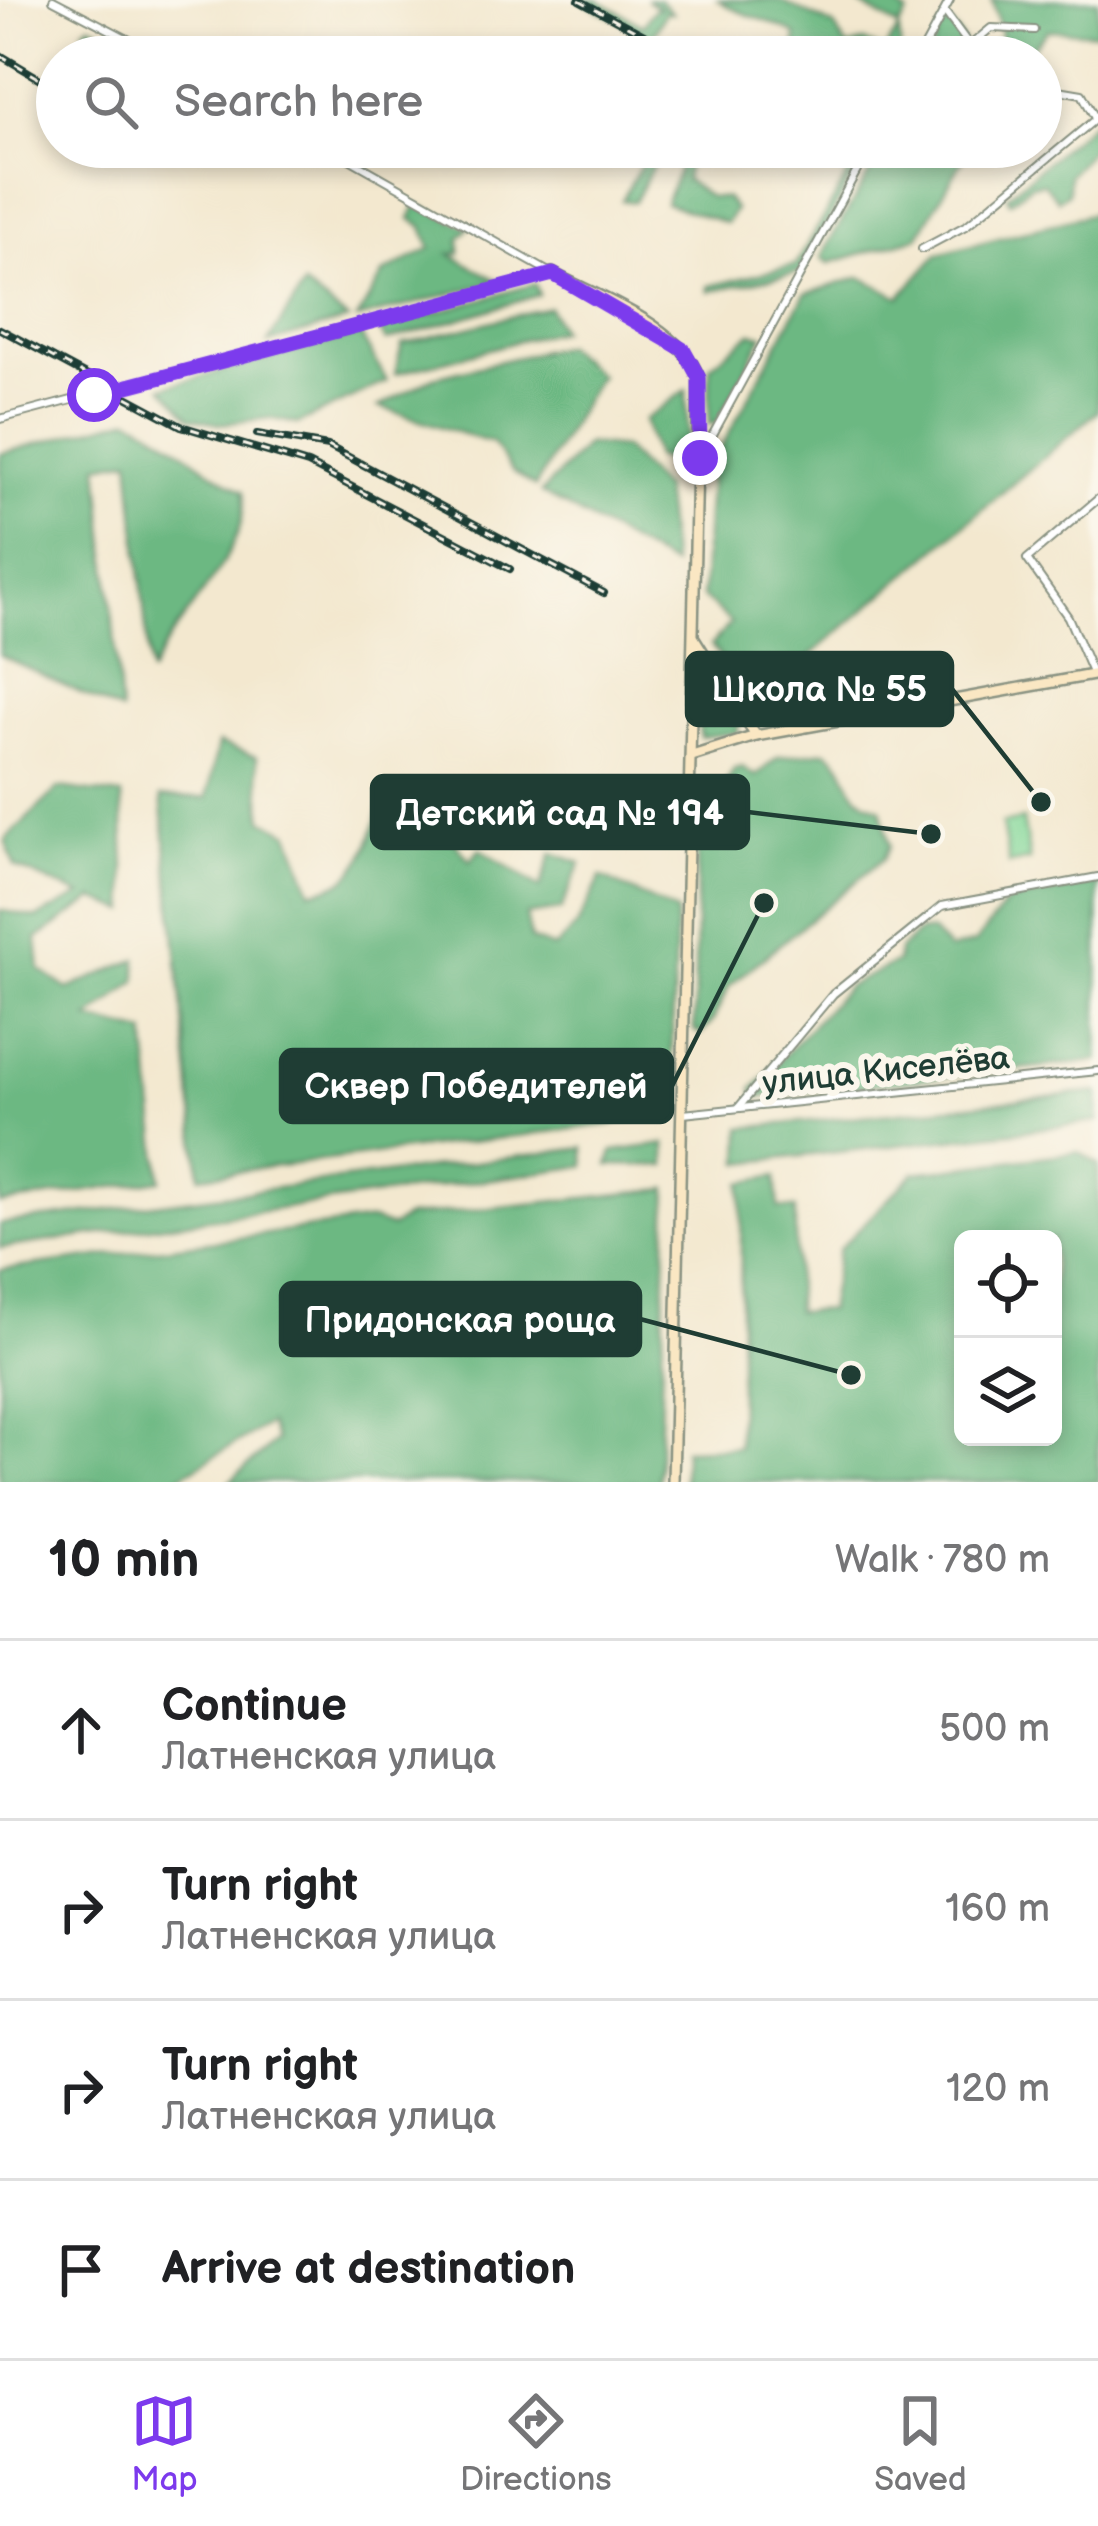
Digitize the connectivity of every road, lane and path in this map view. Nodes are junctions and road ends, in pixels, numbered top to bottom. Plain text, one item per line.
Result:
1 (53, 0) edge
2 (950, 0) edge
3 (944, 12) junction
4 (1034, 30) dead end
5 (122, 36) edge
6 (931, 36) edge
7 (964, 36) edge
8 (980, 36) edge
9 (1062, 91) edge
10 (1096, 117) edge
11 (1062, 145) edge
12 (365, 168) edge
13 (859, 168) edge
14 (1035, 168) edge
15 (922, 249) dead end
16 (553, 274) junction
17 (0, 419) edge
18 (700, 458) junction
19 (1098, 499) edge
20 (694, 638) junction
21 (1096, 675) edge
22 (756, 736) junction
23 (692, 756) junction
24 (1098, 877) edge
25 (1098, 1071) edge
26 (738, 1108) junction
27 (679, 1114) junction
28 (673, 1482) edge

1 - 5 street
2 - 3 street
3 - 6 street
3 - 7 street
4 - 8 street
9 - 10 street
10 - 11 street
12 - 16 street
13 - 18 street
14 - 15 street
16 - 17 street
16 - 18 street
18 - 20 street
19 - 21 street
20 - 22 street
20 - 23 street
21 - 22 street
22 - 23 street
23 - 27 street
24 - 26 street
25 - 26 street, улица Киселёва
26 - 27 street, улица Киселёва
27 - 28 street

